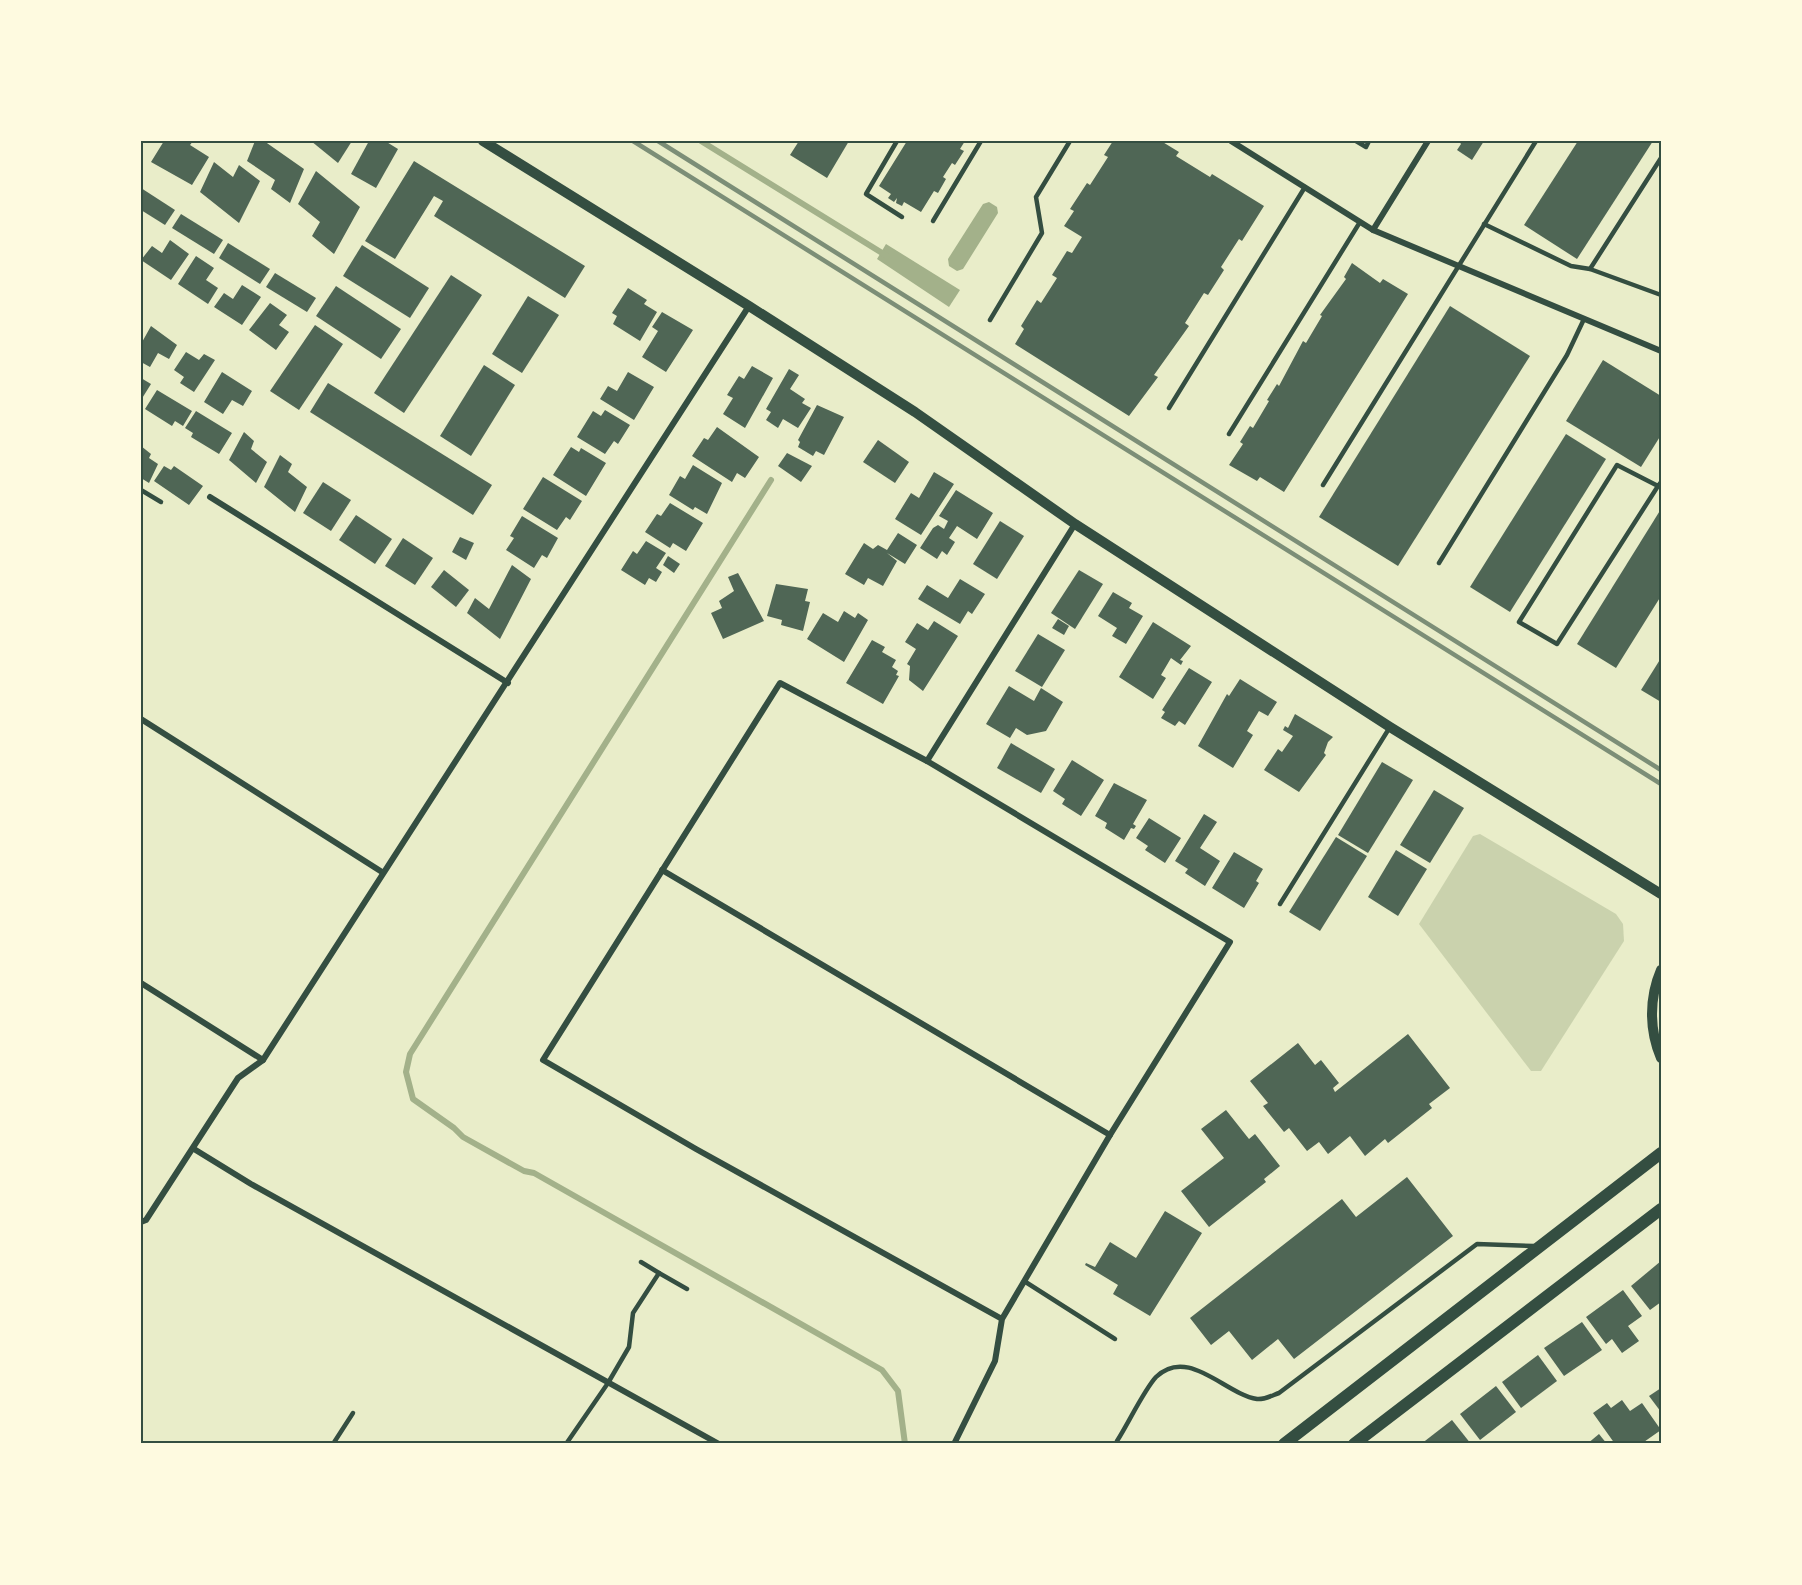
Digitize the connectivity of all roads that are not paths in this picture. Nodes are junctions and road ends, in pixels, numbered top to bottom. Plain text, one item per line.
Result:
1 (483, 141) edge
2 (897, 141) edge
3 (981, 141) edge
4 (1070, 141) edge
5 (1231, 141) edge
6 (1356, 141) edge
7 (1369, 141) edge
8 (1428, 141) edge
9 (1536, 141) edge
10 (1661, 158) edge
11 (1305, 187) junction
12 (902, 217) dead end
13 (933, 221) dead end
14 (1360, 222) junction
15 (1484, 224) junction
16 (1373, 230) junction
17 (1458, 266) junction
18 (1590, 269) junction
19 (1661, 296) edge
20 (749, 306) junction
21 (1584, 319) junction
22 (990, 320) dead end
23 (1661, 351) edge
24 (1169, 408) dead end
25 (1229, 434) dead end
26 (1660, 484) edge
27 (1323, 485) dead end
28 (141, 490) edge
29 (210, 497) dead end
30 (161, 502) dead end
31 (1076, 524) junction
32 (1439, 563) dead end
33 (508, 683) junction
34 (141, 719) edge
35 (1390, 727) junction
36 (927, 761) junction
37 (662, 870) junction
38 (382, 872) junction
39 (1661, 894) edge
40 (1280, 904) dead end
41 (1661, 970) edge
42 (141, 983) edge
43 (1661, 1058) edge
44 (263, 1060) junction
45 (1110, 1135) junction
46 (194, 1149) junction
47 (1661, 1153) edge
48 (1661, 1209) edge
49 (144, 1221) edge
50 (1540, 1246) junction
51 (641, 1262) dead end
52 (659, 1273) junction
53 (1024, 1281) junction
54 (687, 1289) dead end
55 (1002, 1318) junction
56 (1115, 1339) dead end
57 (608, 1383) junction
58 (353, 1413) dead end
59 (333, 1444) edge
60 (566, 1444) edge
61 (719, 1444) edge
62 (954, 1444) edge
63 (1118, 1444) edge
64 (1284, 1444) edge
65 (1353, 1444) edge

1 - 20 street
2 - 12 lane
3 - 13 lane
4 - 22 lane
5 - 11 street
6 - 7 lane
8 - 16 street
9 - 15 lane
10 - 18 lane
11 - 14 street
11 - 24 lane
14 - 16 street
14 - 25 lane
15 - 17 lane
15 - 18 lane
16 - 17 street
17 - 21 street
17 - 27 lane
18 - 19 lane
20 - 31 street
20 - 33 street
21 - 23 street
21 - 32 lane
26 - 26 lane
28 - 30 lane
29 - 33 street
31 - 35 street
31 - 36 street
33 - 38 street
34 - 38 street
35 - 39 street
35 - 40 lane
36 - 37 street
36 - 45 street
37 - 45 street
37 - 55 street
38 - 44 street
41 - 43 street
42 - 44 street
44 - 46 street
45 - 53 street
46 - 49 street
46 - 57 street
47 - 50 main road
48 - 65 main road
50 - 63 lane
50 - 64 main road
51 - 52 lane
52 - 54 lane
52 - 57 lane
53 - 55 street
53 - 56 lane
55 - 62 street
57 - 60 lane
57 - 61 street
58 - 59 lane

